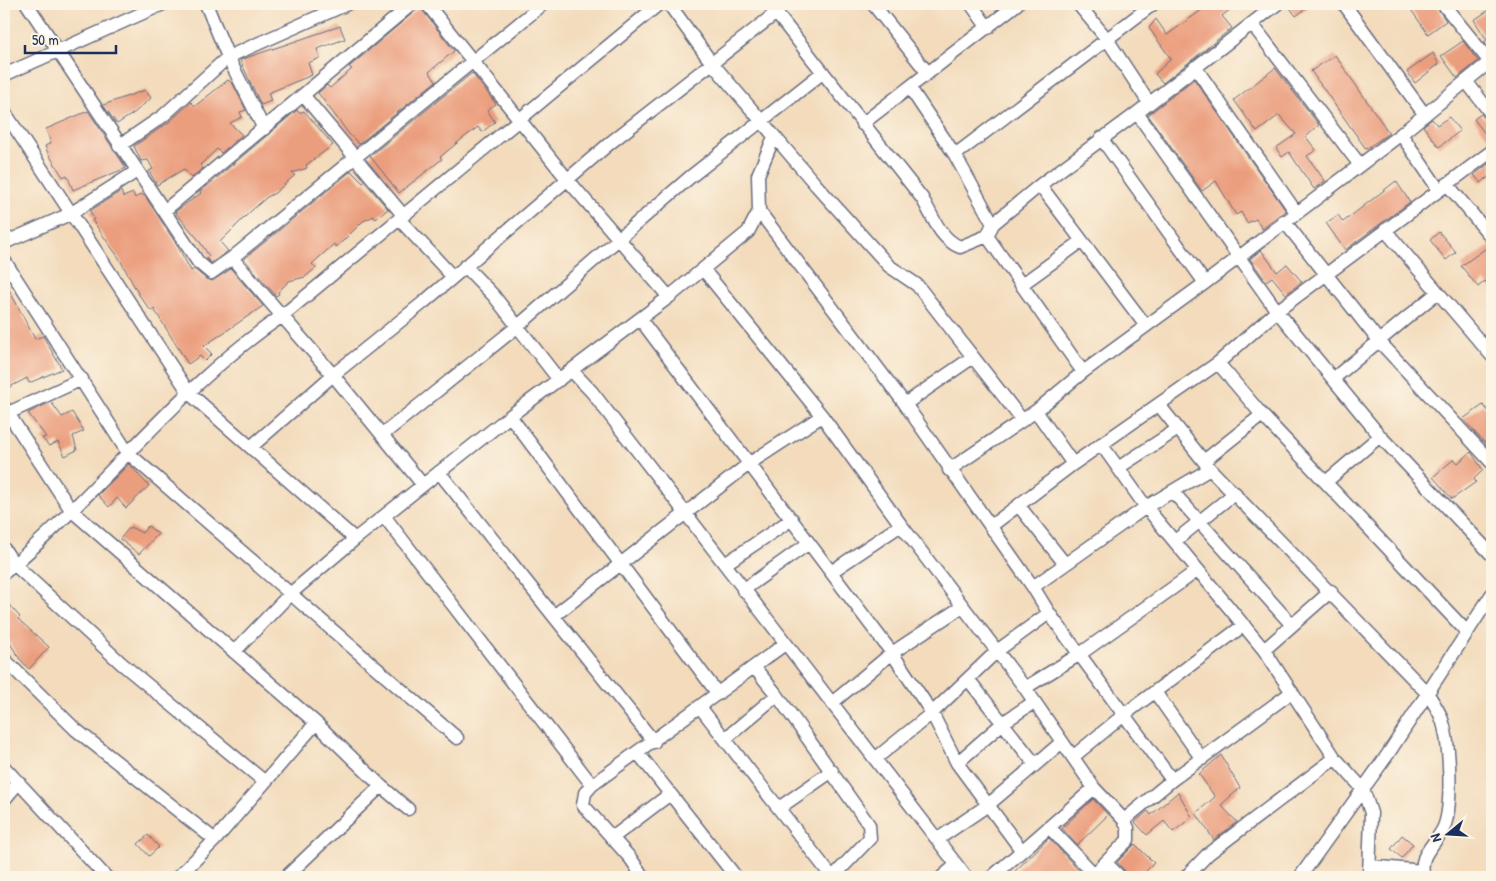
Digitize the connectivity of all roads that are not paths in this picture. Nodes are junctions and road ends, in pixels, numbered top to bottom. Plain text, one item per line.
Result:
1 (26, 4) edge
2 (163, 4) edge
3 (206, 4) edge
4 (347, 4) edge
5 (412, 4) edge
6 (427, 4) edge
7 (543, 4) edge
8 (659, 4) edge
9 (668, 4) edge
10 (874, 4) edge
11 (971, 4) edge
12 (1017, 4) edge
13 (1078, 4) edge
14 (1151, 4) edge
15 (1277, 4) edge
16 (1344, 4) edge
17 (1443, 4) edge
18 (772, 8) edge
19 (1252, 24) junction
20 (988, 28) junction
21 (1106, 39) junction
22 (58, 52) junction
23 (228, 57) junction
24 (1491, 61) edge
25 (474, 62) junction
26 (711, 62) junction
27 (1194, 67) junction
28 (927, 72) junction
29 (822, 73) junction
30 (4, 75) edge
31 (1466, 81) junction
32 (910, 88) junction
33 (304, 96) junction
34 (1149, 103) junction
35 (4, 111) edge
36 (1137, 113) junction
37 (1425, 115) junction
38 (1492, 115) edge
39 (521, 119) junction
40 (760, 121) junction
41 (862, 124) junction
42 (264, 129) junction
43 (1401, 134) junction
44 (774, 137) junction
45 (1101, 138) junction
46 (119, 146) junction
47 (1492, 151) edge
48 (955, 155) junction
49 (354, 157) junction
50 (1360, 165) junction
51 (137, 170) junction
52 (567, 179) junction
53 (1040, 185) junction
54 (1443, 187) junction
55 (164, 211) junction
56 (759, 211) junction
57 (1296, 212) junction
58 (70, 214) junction
59 (401, 217) junction
60 (1284, 221) junction
61 (990, 230) junction
62 (1386, 230) junction
63 (1490, 232) edge
64 (619, 241) junction
65 (1082, 241) junction
66 (4, 242) edge
67 (1238, 257) junction
68 (232, 258) junction
69 (4, 260) edge
70 (465, 266) junction
71 (702, 269) junction
72 (1326, 275) junction
73 (453, 277) junction
74 (1205, 283) junction
75 (1021, 285) junction
76 (1438, 292) junction
77 (669, 297) junction
78 (1277, 311) junction
79 (282, 316) junction
80 (640, 319) junction
81 (518, 326) junction
82 (1146, 326) junction
83 (1378, 340) junction
84 (1492, 356) edge
85 (973, 357) junction
86 (1218, 363) junction
87 (572, 371) junction
88 (1082, 372) junction
89 (333, 375) junction
90 (82, 379) junction
91 (1333, 379) junction
92 (559, 380) junction
93 (189, 393) junction
94 (905, 404) junction
95 (1159, 404) junction
96 (1036, 411) junction
97 (5, 412) edge
98 (1262, 415) junction
99 (510, 416) junction
100 (822, 416) junction
101 (1022, 420) junction
102 (1178, 429) junction
103 (382, 435) junction
104 (1380, 436) junction
105 (1101, 444) junction
106 (251, 447) junction
107 (128, 453) junction
108 (1492, 462) edge
109 (750, 463) junction
110 (1073, 464) junction
111 (1207, 465) junction
112 (1118, 468) junction
113 (949, 470) junction
114 (439, 472) junction
115 (1327, 481) junction
116 (423, 485) junction
117 (1173, 492) junction
118 (1235, 494) junction
119 (1019, 506) junction
120 (1146, 507) junction
121 (71, 510) junction
122 (686, 515) junction
123 (384, 516) junction
124 (792, 519) junction
125 (1199, 522) junction
126 (901, 525) junction
127 (991, 526) junction
128 (355, 539) junction
129 (1175, 541) junction
130 (809, 543) junction
131 (4, 549) edge
132 (1492, 555) edge
133 (620, 563) junction
134 (14, 564) junction
135 (725, 564) junction
136 (1066, 564) junction
137 (1198, 570) junction
138 (831, 572) junction
139 (4, 573) edge
140 (1033, 587) junction
141 (743, 590) junction
142 (1331, 591) junction
143 (290, 594) junction
144 (1492, 594) edge
145 (963, 606) junction
146 (1049, 613) junction
147 (555, 615) junction
148 (1291, 624) junction
149 (1244, 625) junction
150 (1467, 632) junction
151 (785, 644) junction
152 (1264, 650) junction
153 (997, 651) junction
154 (234, 652) junction
155 (892, 653) junction
156 (1080, 654) junction
157 (4, 659) edge
158 (754, 667) junction
159 (968, 678) junction
160 (1025, 688) junction
161 (1155, 692) junction
162 (1292, 692) junction
163 (718, 694) junction
164 (1428, 694) junction
165 (777, 695) junction
166 (1034, 702) junction
167 (832, 703) junction
168 (700, 707) junction
169 (932, 713) junction
170 (1125, 714) junction
171 (316, 722) junction
172 (1004, 722) junction
173 (457, 738) dead end
174 (726, 738) junction
175 (654, 742) junction
176 (1062, 742) junction
177 (638, 752) junction
178 (1074, 756) junction
179 (1335, 758) junction
180 (875, 759) junction
181 (1202, 759) junction
182 (957, 763) junction
183 (1034, 763) junction
184 (4, 766) edge
185 (832, 771) junction
186 (1172, 780) junction
187 (19, 782) junction
188 (265, 782) junction
189 (592, 785) junction
190 (381, 786) junction
191 (1094, 788) junction
192 (1363, 789) junction
193 (670, 794) junction
194 (4, 800) edge
195 (988, 805) junction
196 (779, 808) junction
197 (408, 809) dead end
198 (1124, 820) junction
199 (1050, 827) junction
200 (612, 838) junction
201 (938, 839) junction
202 (215, 840) junction
203 (1022, 850) junction
204 (1106, 863) junction
205 (956, 865) junction
206 (1370, 872) edge
207 (732, 873) edge
208 (1423, 874) edge
209 (1093, 876) edge
210 (106, 877) edge
211 (178, 877) edge
212 (286, 877) edge
213 (643, 877) edge
214 (719, 877) edge
215 (833, 877) edge
216 (942, 877) edge
217 (966, 877) edge
218 (992, 877) edge
219 (1120, 877) edge
220 (1186, 877) edge
221 (1300, 877) edge

1 - 22 street
2 - 22 street
3 - 23 street
4 - 23 street
5 - 33 street
6 - 25 street
7 - 25 street
8 - 39 street
9 - 26 street
10 - 28 street
11 - 20 street
12 - 20 street
13 - 21 street
14 - 21 street
15 - 19 street
16 - 37 street
17 - 24 street
18 - 26 street
18 - 29 street
19 - 27 street
19 - 50 street
20 - 28 street
21 - 34 street
21 - 48 street
22 - 30 street
22 - 46 street
23 - 42 street
23 - 46 street
24 - 31 street
25 - 39 street
25 - 49 street
26 - 40 street
26 - 52 street
27 - 34 street
27 - 57 street
28 - 32 street
29 - 40 street
29 - 41 street
31 - 37 street
31 - 38 street
32 - 41 street
32 - 48 street
33 - 42 street
33 - 49 street
34 - 36 street
35 - 58 street
36 - 45 street
36 - 67 street
37 - 43 street
39 - 52 street
39 - 59 street
40 - 44 street
40 - 64 street
41 - 61 street
42 - 55 street
43 - 50 street
43 - 54 street
44 - 56 street
44 - 85 street
45 - 53 street
45 - 74 street
46 - 51 street
47 - 54 street
48 - 61 street
49 - 59 street
49 - 68 street
50 - 57 street
51 - 55 street
51 - 58 street
52 - 64 street
52 - 70 street
53 - 61 street
53 - 65 street
54 - 62 street
54 - 63 street
55 - 68 street
56 - 71 street
56 - 94 street
57 - 60 street
58 - 66 street
58 - 93 street
59 - 73 street
59 - 79 street
60 - 67 street
60 - 72 street
61 - 75 street
62 - 72 street
62 - 76 street
64 - 77 street
64 - 81 street
65 - 75 street
65 - 82 street
67 - 74 street
67 - 78 street
68 - 79 street
69 - 90 street
70 - 73 street
70 - 81 street
71 - 77 street
71 - 100 street
72 - 78 street
72 - 83 street
73 - 89 street
74 - 82 street
75 - 88 street
76 - 83 street
76 - 84 street
77 - 80 street
78 - 86 street
78 - 91 street
79 - 89 street
79 - 93 street
80 - 87 street
80 - 109 street
81 - 92 street
81 - 103 street
82 - 88 street
83 - 91 street
83 - 108 street
85 - 94 street
85 - 101 street
86 - 95 street
86 - 98 street
87 - 92 street
87 - 122 street
88 - 96 street
89 - 103 street
89 - 106 street
90 - 97 street
90 - 107 street
91 - 104 street
92 - 99 street
93 - 106 street
93 - 107 street
94 - 113 street
95 - 102 street
95 - 105 street
96 - 101 street
96 - 110 street
97 - 121 street
98 - 111 street
98 - 115 street
99 - 114 street
99 - 133 street
100 - 109 street
100 - 126 street
101 - 113 street
102 - 111 street
102 - 112 street
103 - 116 street
104 - 115 street
104 - 132 street
105 - 110 street
105 - 112 street
106 - 128 street
107 - 121 street
107 - 143 street
109 - 122 street
109 - 124 street
110 - 119 street
111 - 117 street
111 - 118 street
112 - 120 street
113 - 127 street
114 - 116 street
114 - 147 street
115 - 150 street
116 - 123 street
117 - 120 street
117 - 125 street
118 - 125 street
118 - 142 street
119 - 127 street
119 - 136 street
120 - 129 street
120 - 136 street
121 - 134 street
121 - 154 street
122 - 133 street
122 - 135 street
123 - 128 street
123 - 189 street
124 - 130 street
124 - 135 street
125 - 129 street
125 - 148 street
126 - 138 street
126 - 145 street
127 - 140 street
128 - 143 street
129 - 137 street
130 - 138 street
130 - 141 street
131 - 134 street
133 - 147 street
133 - 163 street
134 - 139 street
134 - 188 street
135 - 141 street
136 - 140 street
137 - 149 street
137 - 156 street
138 - 155 street
140 - 146 street
141 - 151 street
142 - 148 street
142 - 164 street
143 - 154 street
143 - 173 street
144 - 150 street
145 - 153 street
145 - 155 street
146 - 153 street
146 - 156 street
147 - 175 street
148 - 152 street
149 - 152 street
149 - 161 street
150 - 164 street
151 - 158 street
151 - 167 street
152 - 162 street
153 - 159 street
153 - 160 street
154 - 171 street
155 - 167 street
155 - 169 street
156 - 160 street
156 - 170 street
157 - 202 street
158 - 163 street
158 - 165 street
159 - 169 street
159 - 172 street
160 - 166 street
161 - 170 street
161 - 181 street
162 - 179 street
162 - 181 street
163 - 168 street
164 - 192 street
164 - 208 street
165 - 174 street
165 - 185 street
166 - 172 street
166 - 176 street
167 - 180 street
168 - 174 street
168 - 175 street
169 - 180 street
169 - 182 street
170 - 178 street
170 - 186 street
171 - 188 street
171 - 190 street
172 - 182 street
172 - 183 street
174 - 196 street
175 - 177 street
176 - 178 street
176 - 183 street
177 - 189 street
177 - 193 street
178 - 191 street
179 - 192 street
179 - 220 street
180 - 201 street
181 - 186 street
182 - 195 street
183 - 195 street
184 - 187 street
185 - 196 street
185 - 215 street
186 - 198 street
187 - 194 street
187 - 210 street
188 - 202 street
189 - 200 street
190 - 197 street
190 - 212 street
191 - 198 street
191 - 199 street
192 - 206 street
192 - 221 street
193 - 200 street
193 - 207 street
195 - 201 street
195 - 203 street
196 - 215 street
198 - 204 street
199 - 203 street
199 - 209 street
200 - 213 street
201 - 205 street
202 - 211 street
203 - 218 street
204 - 209 street
204 - 219 street
205 - 216 street
205 - 217 street
206 - 208 street
207 - 214 street

